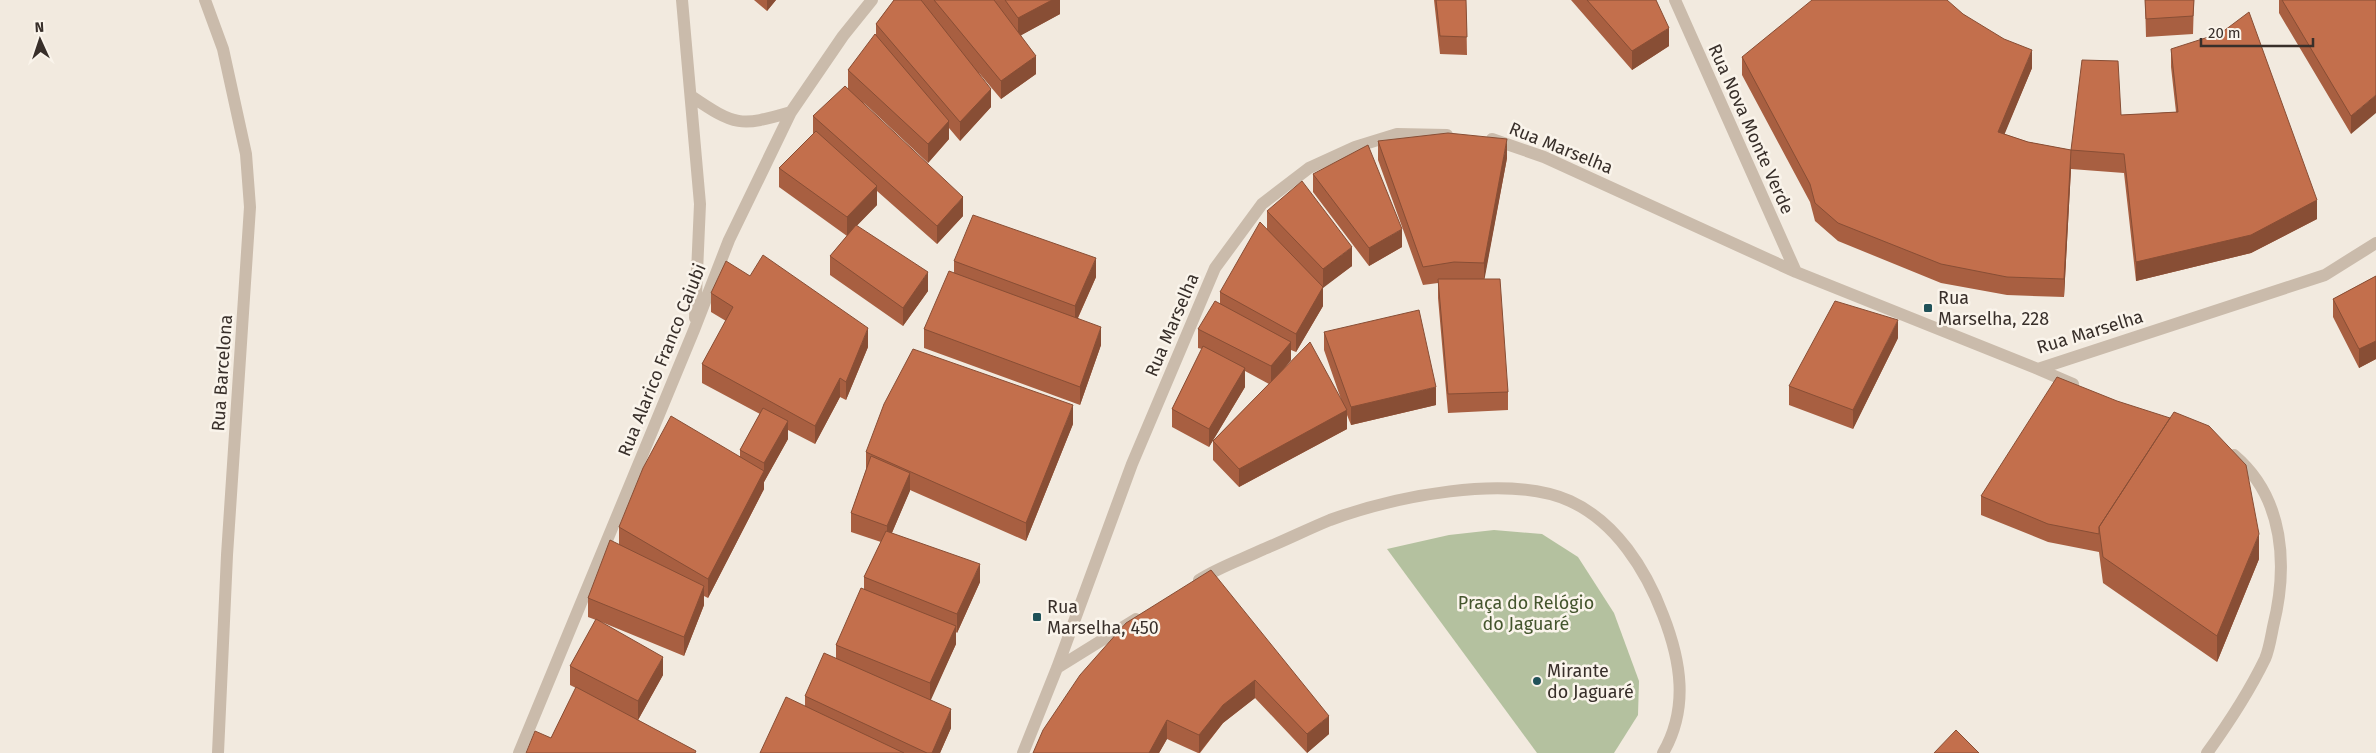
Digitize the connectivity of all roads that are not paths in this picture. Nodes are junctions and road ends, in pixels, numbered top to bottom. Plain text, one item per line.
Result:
1 (205, 0) edge
2 (682, 0) edge
3 (872, 0) edge
4 (1675, 0) edge
5 (691, 96) junction
6 (791, 112) junction
7 (1457, 136) edge
8 (1476, 138) edge
9 (2376, 243) edge
10 (1796, 272) junction
11 (694, 330) junction
12 (2038, 369) junction
13 (2081, 388) edge
14 (2228, 450) edge
15 (1192, 584) edge
16 (1150, 611) edge
17 (1057, 668) junction
18 (218, 753) edge
19 (519, 753) edge
20 (1023, 753) edge
21 (1663, 753) edge
22 (2207, 753) edge

1 - 18 street, Rua Barcelona
2 - 5 street
3 - 6 street, Rua Alarico Franco Caiubi
4 - 10 street, Rua Nova Monte Verde
5 - 6 street
5 - 11 street
6 - 11 street, Rua Alarico Franco Caiubi
7 - 17 street, Rua Marselha
8 - 10 street, Rua Marselha
9 - 12 street, Rua Marselha
10 - 12 street, Rua Marselha
11 - 19 street, Rua Alarico Franco Caiubi
12 - 13 street
14 - 22 street
15 - 21 street
16 - 17 street
17 - 20 street, Rua Marselha

